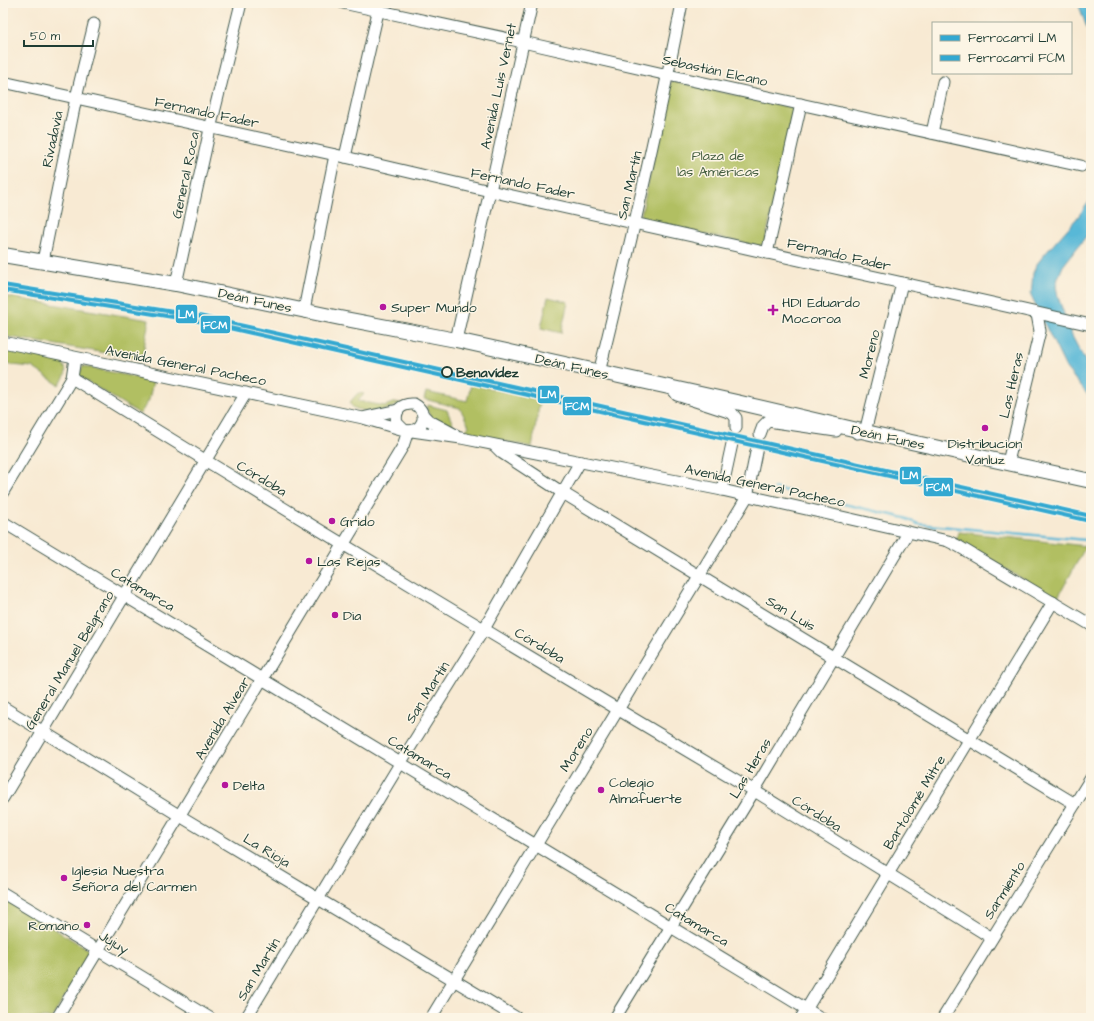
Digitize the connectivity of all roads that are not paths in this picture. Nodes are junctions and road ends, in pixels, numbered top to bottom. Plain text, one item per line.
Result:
1 (241, 3) edge
2 (343, 3) edge
3 (532, 3) edge
4 (682, 3) edge
5 (379, 7) edge
6 (94, 24) dead end
7 (523, 42) junction
8 (668, 75) junction
9 (3, 82) edge
10 (943, 82) dead end
11 (76, 98) junction
12 (801, 104) junction
13 (210, 128) junction
14 (932, 133) junction
15 (340, 156) junction
16 (1081, 166) dead end
17 (490, 191) junction
18 (636, 223) junction
19 (767, 253) junction
20 (3, 255) edge
21 (42, 261) junction
22 (902, 283) junction
23 (176, 284) junction
24 (304, 310) junction
25 (1037, 314) junction
26 (1091, 325) edge
27 (456, 340) junction
28 (3, 342) edge
29 (75, 358) junction
30 (599, 372) junction
31 (72, 378) junction
32 (674, 388) junction
33 (246, 392) junction
34 (398, 410) junction
35 (423, 415) junction
36 (363, 418) junction
37 (408, 431) junction
38 (865, 432) junction
39 (760, 434) dead end
40 (461, 438) junction
41 (493, 445) junction
42 (757, 447) dead end
43 (206, 461) junction
44 (580, 462) junction
45 (1008, 462) junction
46 (1091, 481) edge
47 (722, 490) junction
48 (3, 492) edge
49 (563, 493) junction
50 (747, 497) junction
51 (3, 522) edge
52 (908, 533) junction
53 (344, 544) junction
54 (699, 575) junction
55 (124, 596) junction
56 (1054, 602) junction
57 (1091, 625) edge
58 (484, 629) junction
59 (835, 657) junction
60 (263, 680) junction
61 (3, 707) edge
62 (618, 710) junction
63 (44, 732) junction
64 (969, 739) junction
65 (401, 762) junction
66 (1091, 778) edge
67 (754, 791) junction
68 (3, 798) edge
69 (1075, 804) junction
70 (180, 816) junction
71 (535, 844) junction
72 (888, 874) junction
73 (3, 893) edge
74 (318, 898) junction
75 (671, 926) junction
76 (992, 938) junction
77 (98, 950) junction
78 (454, 980) junction
79 (804, 1014) edge
80 (57, 1018) edge
81 (210, 1018) edge
82 (246, 1018) edge
83 (431, 1018) edge
84 (517, 1018) edge
85 (615, 1018) edge
86 (821, 1018) edge
87 (943, 1018) edge

1 - 13 street, General Roca
2 - 5 street, Sebastián Elcano
3 - 7 street, Avenida Luis Vernet
4 - 8 street, San Martín
5 - 7 street, Sebastián Elcano
5 - 15 street
6 - 11 street, Rivadavia
7 - 8 street, Sebastián Elcano
7 - 17 street, Avenida Luis Vernet
8 - 12 street, Sebastián Elcano
8 - 18 street, San Martín
9 - 11 street, Fernando Fader
10 - 14 street
11 - 13 street, Fernando Fader
11 - 21 street, Rivadavia
12 - 14 street, Sebastián Elcano
12 - 19 street
13 - 15 street, Fernando Fader
13 - 23 street, General Roca
14 - 16 street, Sebastián Elcano
15 - 17 street, Fernando Fader
15 - 24 street
17 - 18 street, Fernando Fader
17 - 27 street, Avenida Luis Vernet
18 - 19 street, Fernando Fader
18 - 30 street, San Martín
19 - 22 street, Fernando Fader
20 - 21 main road, Deán Funes
21 - 23 main road, Deán Funes
22 - 25 street, Fernando Fader
22 - 38 street, Moreno
23 - 24 main road, Deán Funes
24 - 27 main road, Deán Funes
25 - 26 street, Fernando Fader
25 - 45 street, Las Heras
27 - 30 main road, Deán Funes
28 - 29 street, Avenida General Pacheco
29 - 31 street
29 - 33 street, Avenida General Pacheco
30 - 32 main road, Deán Funes
31 - 43 street, Córdoba
31 - 48 street
32 - 38 main road, Deán Funes
32 - 47 street
33 - 36 street, Avenida General Pacheco
33 - 43 street, General Manuel Belgrano
34 - 35 street
34 - 36 street, Avenida General Pacheco
34 - 37 street
35 - 37 street
35 - 40 street
36 - 37 street, Avenida General Pacheco
37 - 40 street, Avenida General Pacheco
37 - 53 street, Avenida Alvear
38 - 39 street
38 - 45 main road, Deán Funes
40 - 41 street, Avenida General Pacheco
41 - 44 street, Avenida General Pacheco
41 - 49 street, San Luis
42 - 50 street
43 - 53 street, Córdoba
43 - 55 street, General Manuel Belgrano
44 - 47 street, Avenida General Pacheco
44 - 49 street, San Martín
45 - 46 main road, Deán Funes
47 - 50 street, Avenida General Pacheco
49 - 54 street, San Luis
49 - 58 street, San Martín
50 - 52 street, Avenida General Pacheco
50 - 54 street, Moreno
51 - 55 street, Catamarca
52 - 56 street, Avenida General Pacheco
52 - 59 street, Las Heras
53 - 58 street, Córdoba
53 - 60 street, Avenida Alvear
54 - 59 street, San Luis
54 - 62 street, Moreno
55 - 60 street, Catamarca
55 - 63 street, General Manuel Belgrano
56 - 57 street, Avenida General Pacheco
56 - 64 street, Bartolomé Mitre
58 - 62 street, Córdoba
58 - 65 street, San Martín
59 - 64 street, San Luis
59 - 67 street, Las Heras
60 - 65 street, Catamarca
60 - 70 street, Avenida Alvear
61 - 63 street, La Rioja
62 - 67 street, Córdoba
62 - 71 street, Moreno
63 - 68 street, General Manuel Belgrano
63 - 70 street, La Rioja
64 - 69 street, San Luis
64 - 72 street, Bartolomé Mitre
65 - 71 street, Catamarca
65 - 74 street, San Martín
66 - 69 street, Sarmiento
67 - 72 street, Córdoba
67 - 75 street, Las Heras
69 - 76 street, Sarmiento
70 - 74 street, La Rioja
70 - 77 street, Avenida Alvear
71 - 75 street, Catamarca
71 - 78 street, Moreno
72 - 76 street, Córdoba
72 - 79 street, Bartolomé Mitre
73 - 77 street, Jujuy
74 - 78 street, La Rioja
74 - 82 street, San Martín
75 - 79 street, Catamarca
75 - 85 street, Las Heras
76 - 87 street, Sarmiento
77 - 80 street, Avenida Alvear
77 - 81 street, Jujuy
78 - 83 street, Moreno
78 - 84 street, La Rioja
79 - 86 street, Catamarca

